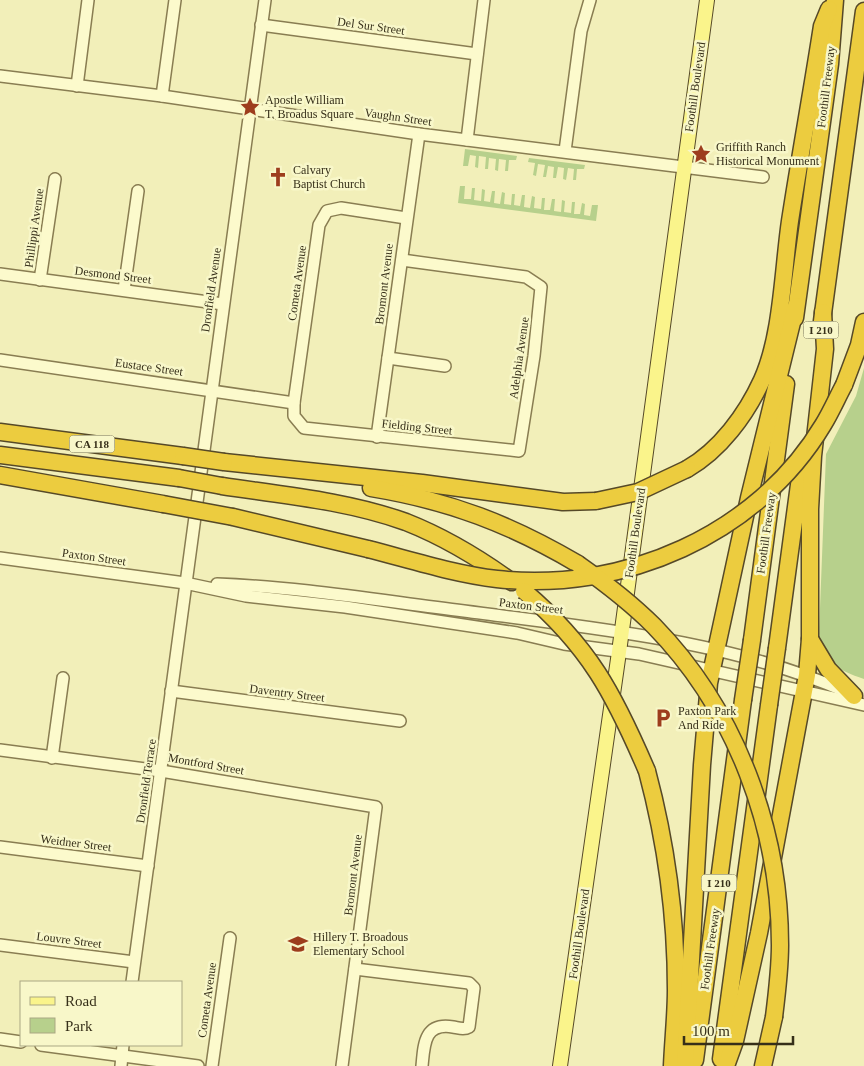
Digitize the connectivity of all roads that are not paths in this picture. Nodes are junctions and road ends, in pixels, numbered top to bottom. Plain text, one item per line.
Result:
1 (88, 0) edge
2 (175, 0) edge
3 (265, 0) edge
4 (484, 0) edge
5 (590, 0) edge
6 (707, 0) edge
7 (834, 0) edge
8 (864, 11) edge
9 (261, 25) junction
10 (477, 54) junction
11 (0, 76) edge
12 (77, 86) junction
13 (162, 96) junction
14 (249, 110) junction
15 (419, 134) junction
16 (467, 140) junction
17 (566, 152) junction
18 (684, 167) junction
19 (763, 177) dead end
20 (55, 179) dead end
21 (138, 191) dead end
22 (406, 218) junction
23 (402, 260) junction
24 (0, 274) edge
25 (40, 280) junction
26 (124, 290) junction
27 (223, 304) junction
28 (796, 306) junction
29 (823, 312) junction
30 (864, 322) edge
31 (388, 358) junction
32 (0, 360) edge
33 (446, 366) dead end
34 (211, 390) junction
35 (294, 403) junction
36 (313, 429) joint
37 (0, 432) edge
38 (377, 437) junction
39 (519, 451) joint
40 (0, 455) edge
41 (224, 462) junction
42 (0, 475) edge
43 (0, 558) edge
44 (185, 583) junction
45 (622, 632) junction
46 (810, 639) junction
47 (619, 652) junction
48 (715, 652) junction
49 (712, 671) junction
50 (63, 678) dead end
51 (805, 683) junction
52 (171, 692) junction
53 (861, 701) edge
54 (400, 721) dead end
55 (0, 750) edge
56 (52, 758) junction
57 (161, 771) junction
58 (376, 807) joint
59 (0, 847) edge
60 (148, 866) junction
61 (230, 938) dead end
62 (0, 945) edge
63 (134, 962) junction
64 (355, 969) junction
65 (132, 981) edge
66 (0, 1039) edge
67 (20, 1042) edge
68 (49, 1046) edge
69 (122, 1055) edge
70 (198, 1066) edge
71 (212, 1066) edge
72 (342, 1066) edge
73 (422, 1066) edge
74 (560, 1066) edge
75 (672, 1066) edge
76 (685, 1066) edge
77 (694, 1066) edge
78 (720, 1066) edge
79 (726, 1066) edge
80 (764, 1066) edge

1 - 12 street
2 - 13 street
3 - 9 street, Dronfield Avenue
4 - 10 street
5 - 17 street
6 - 18 main road, Foothill Boulevard
7 - 28 highway, Foothill Freeway / I 210
7 - 41 highway, bridge
8 - 29 highway, Foothill Freeway / I 210
9 - 10 street, Del Sur Street
9 - 14 street, Dronfield Avenue
10 - 16 street
11 - 12 street, Vaughn Street
12 - 13 street, Vaughn Street
13 - 14 street, Vaughn Street
14 - 15 street, Vaughn Street
14 - 27 street, Dronfield Avenue
15 - 16 street, Vaughn Street
15 - 22 street, Bromont Avenue
16 - 17 street, Vaughn Street
17 - 18 street, Vaughn Street
18 - 19 street, Vaughn Street
18 - 45 main road, Foothill Boulevard
20 - 25 street, Phillippi Avenue
21 - 26 street
22 - 23 street, Bromont Avenue
22 - 35 street, Cometa Avenue
23 - 31 street, Bromont Avenue
23 - 39 street, Adelphia Avenue
24 - 25 street, Desmond Street
25 - 26 street, Desmond Street
26 - 27 street, Desmond Street
27 - 34 street, Dronfield Avenue
28 - 48 highway
28 - 77 highway, Foothill Freeway / I 210, bridge
29 - 46 highway
29 - 78 highway, Foothill Freeway / I 210, bridge
30 - 42 highway, bridge
31 - 33 street
31 - 38 street, Bromont Avenue
32 - 34 street, Eustace Street
34 - 35 street, Eustace Street
34 - 44 street, Dronfield Avenue
35 - 36 street, Cometa Avenue
36 - 38 street, Fielding Street
37 - 41 highway, CA 118, bridge
38 - 39 street, Fielding Street
40 - 75 highway, bridge
41 - 80 highway, bridge
43 - 44 street, Paxton Street
44 - 45 street, Paxton Street
44 - 47 street, Paxton Street
44 - 52 street, Dronfield Terrace
45 - 47 main road, Foothill Boulevard
45 - 48 street, Paxton Street
46 - 51 highway
46 - 53 highway
47 - 49 street, Paxton Street
47 - 74 main road, Foothill Boulevard
48 - 49 highway
48 - 51 street, Paxton Street
49 - 51 street, Paxton Street
49 - 76 highway
50 - 56 street
51 - 53 street, Paxton Street
51 - 79 highway
52 - 54 street, Daventry Street
52 - 57 street, Dronfield Terrace
55 - 56 street, Montford Street
56 - 57 street, Montford Street
57 - 58 street, Montford Street
57 - 60 street, Dronfield Terrace
58 - 64 street, Bromont Avenue
59 - 60 street, Weidner Street
60 - 63 street, Dronfield Terrace
61 - 71 street, Cometa Avenue
62 - 63 street, Louvre Street
63 - 65 street, Dronfield Terrace
64 - 72 street, Bromont Avenue
64 - 73 street
66 - 67 street
68 - 69 street
69 - 70 street

